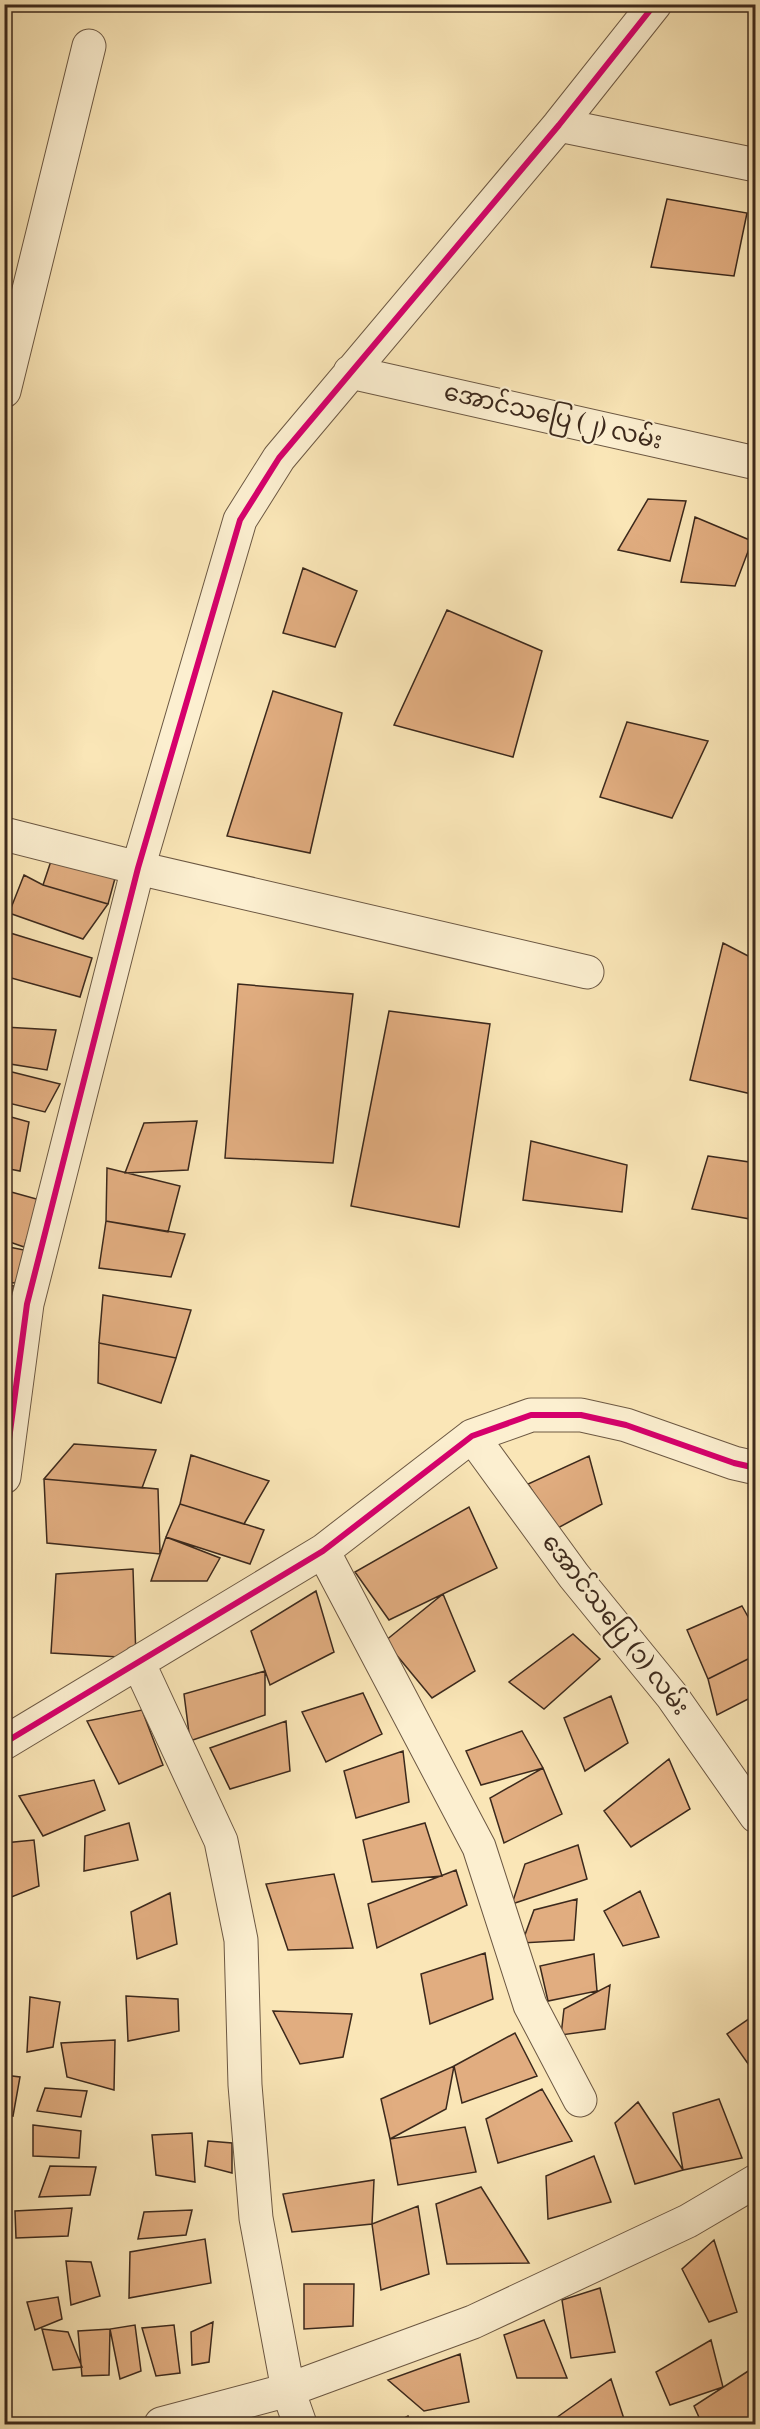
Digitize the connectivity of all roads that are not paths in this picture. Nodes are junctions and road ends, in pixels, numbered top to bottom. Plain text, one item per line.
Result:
1 (655, 4) edge
2 (89, 46) dead end
3 (559, 125) junction
4 (756, 165) edge
5 (350, 372) junction
6 (4, 391) edge
7 (756, 463) edge
8 (4, 834) edge
9 (138, 868) junction
10 (587, 972) dead end
11 (472, 1436) junction
12 (756, 1468) edge
13 (4, 1477) edge
14 (323, 1551) junction
15 (138, 1662) junction
16 (4, 1743) edge
17 (756, 1816) edge
18 (580, 2100) dead end
19 (756, 2181) edge
20 (288, 2390) junction
21 (161, 2424) edge
22 (300, 2424) edge

1 - 3 street
2 - 6 street
3 - 4 street
3 - 5 street
5 - 7 street, အောင်သပြေ (၂) လမ်း
5 - 9 street
8 - 9 street
9 - 10 street
9 - 13 street
11 - 12 street
11 - 14 street
11 - 17 street, အောင်သပြေ (၁) လမ်း
14 - 15 street
14 - 18 street
15 - 16 street
15 - 20 street
19 - 20 street
20 - 21 street
20 - 22 street

